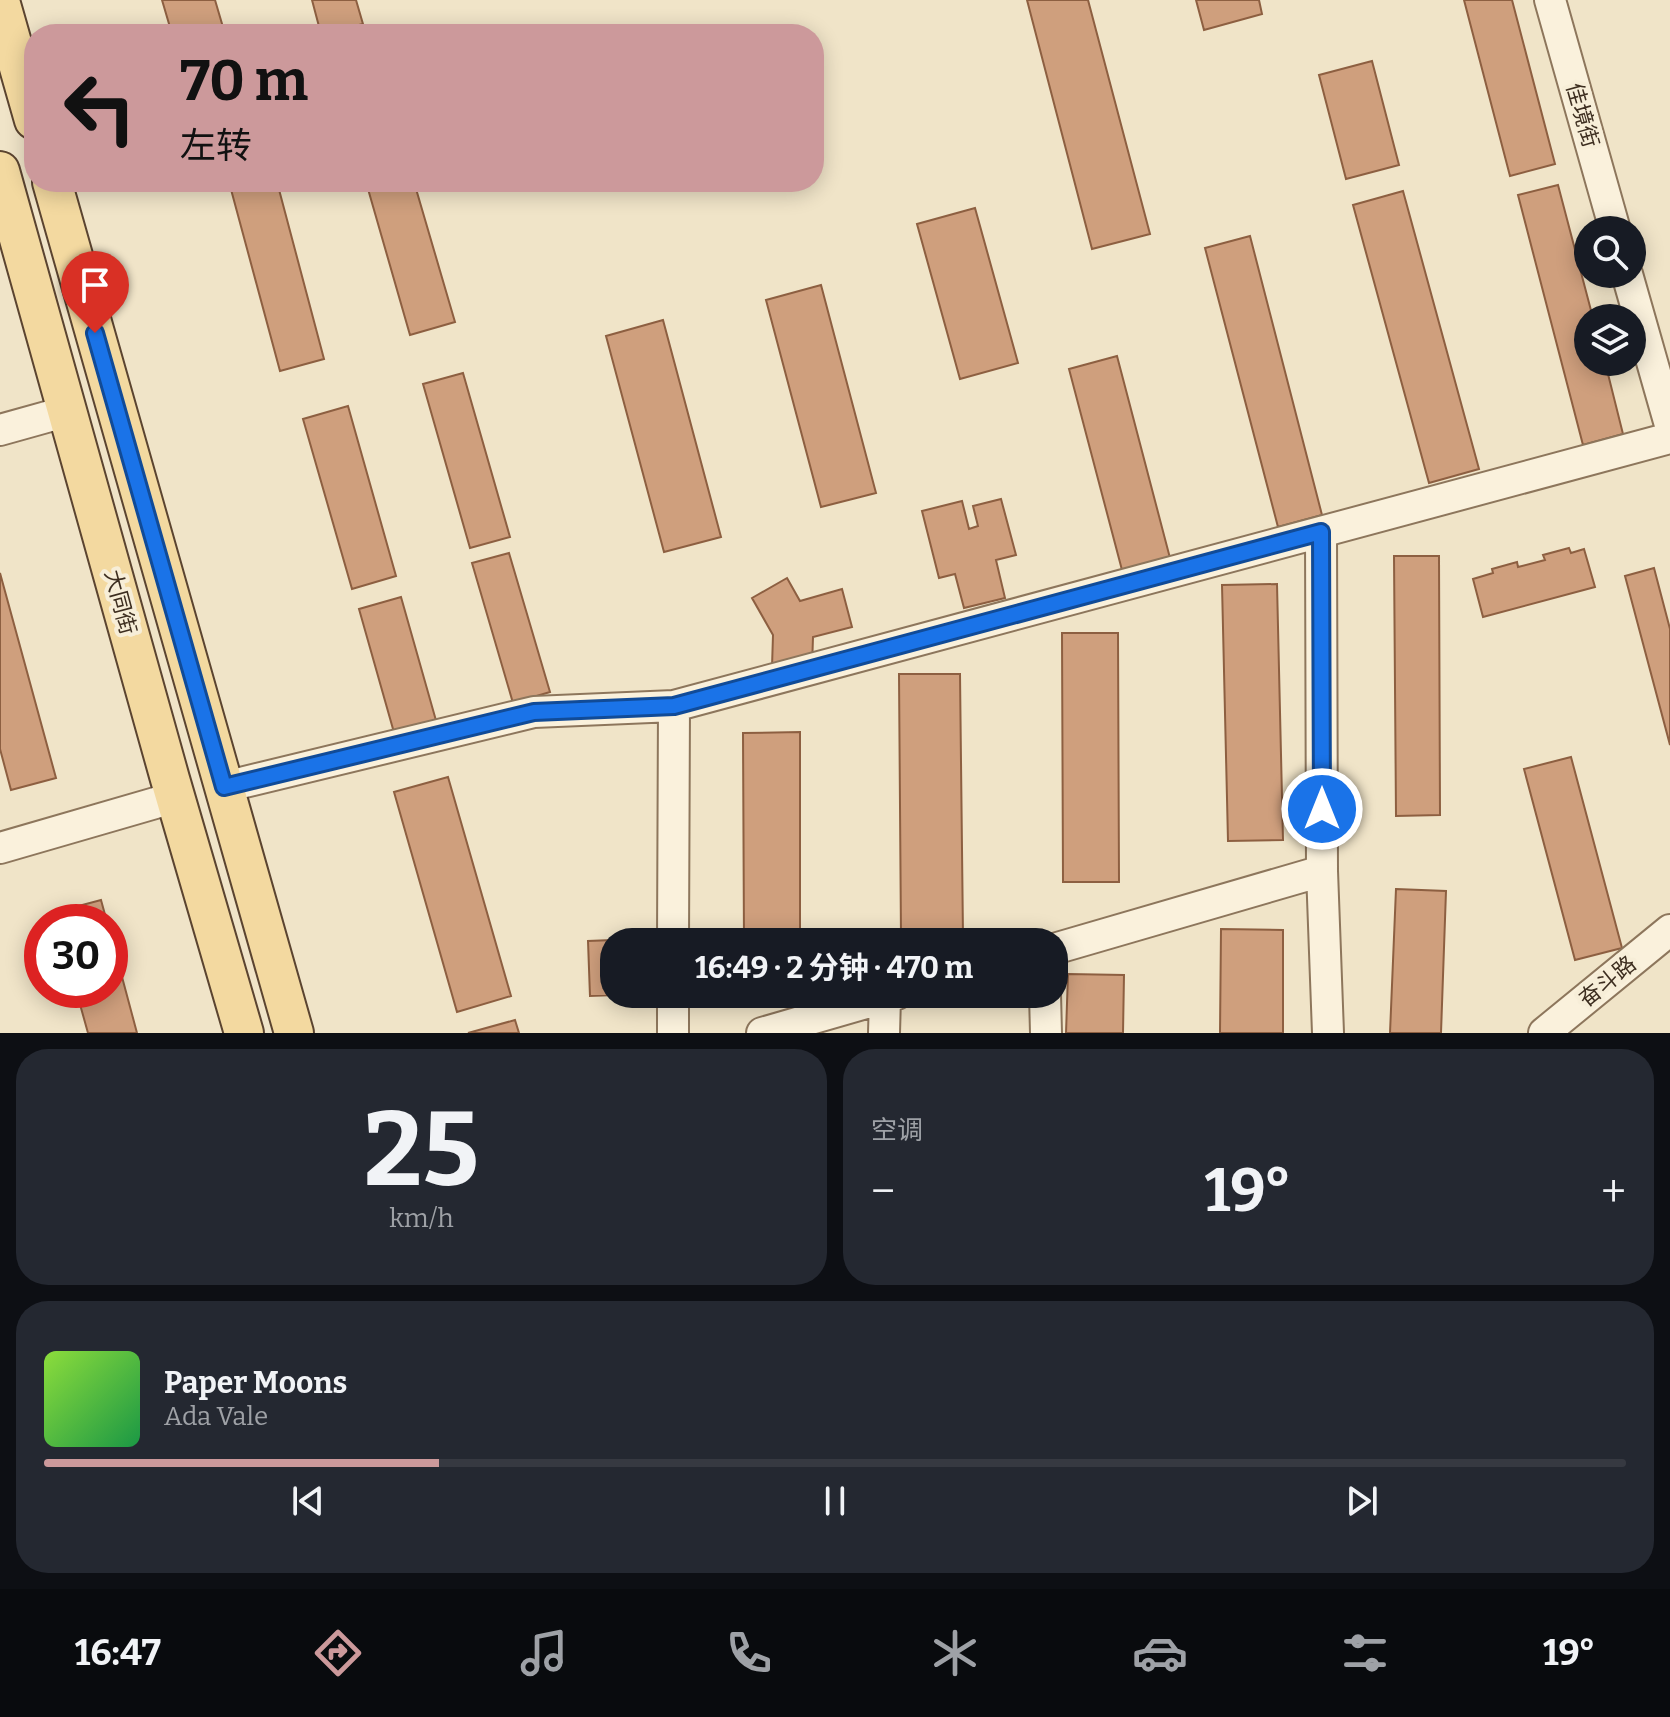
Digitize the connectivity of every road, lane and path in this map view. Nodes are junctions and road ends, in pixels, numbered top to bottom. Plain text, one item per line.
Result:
1 (1550, 0) edge
2 (0, 1) edge
3 (24, 85) edge
4 (0, 171) edge
5 (55, 192) edge
6 (1611, 216) edge
7 (1631, 288) edge
8 (68, 411) junction
9 (1670, 425) edge
10 (0, 430) edge
11 (1670, 438) edge
12 (1321, 532) junction
13 (674, 706) junction
14 (224, 787) junction
15 (173, 788) junction
16 (0, 827) edge
17 (0, 848) edge
18 (1322, 871) junction
19 (673, 928) edge
20 (1670, 930) edge
21 (1068, 945) edge
22 (673, 1008) edge
23 (849, 1008) edge
24 (889, 1008) edge
25 (1045, 1008) edge
26 (244, 1033) edge
27 (294, 1033) edge
28 (673, 1033) edge
29 (762, 1033) edge
30 (884, 1033) edge
31 (1046, 1033) edge
32 (1328, 1033) edge
33 (1544, 1033) edge

1 - 6 street, 佳境街
2 - 3 main road
4 - 8 main road, 大同街
5 - 14 main road
7 - 9 street
8 - 10 street
8 - 15 main road, 大同街
11 - 12 street
12 - 13 street
12 - 18 street
13 - 14 street
13 - 19 street
14 - 27 main road
15 - 16 street
15 - 17 street
15 - 26 main road, 大同街
18 - 21 street
18 - 32 street
20 - 33 street, 奋斗路
22 - 28 street
23 - 29 street
24 - 30 street
25 - 31 street

